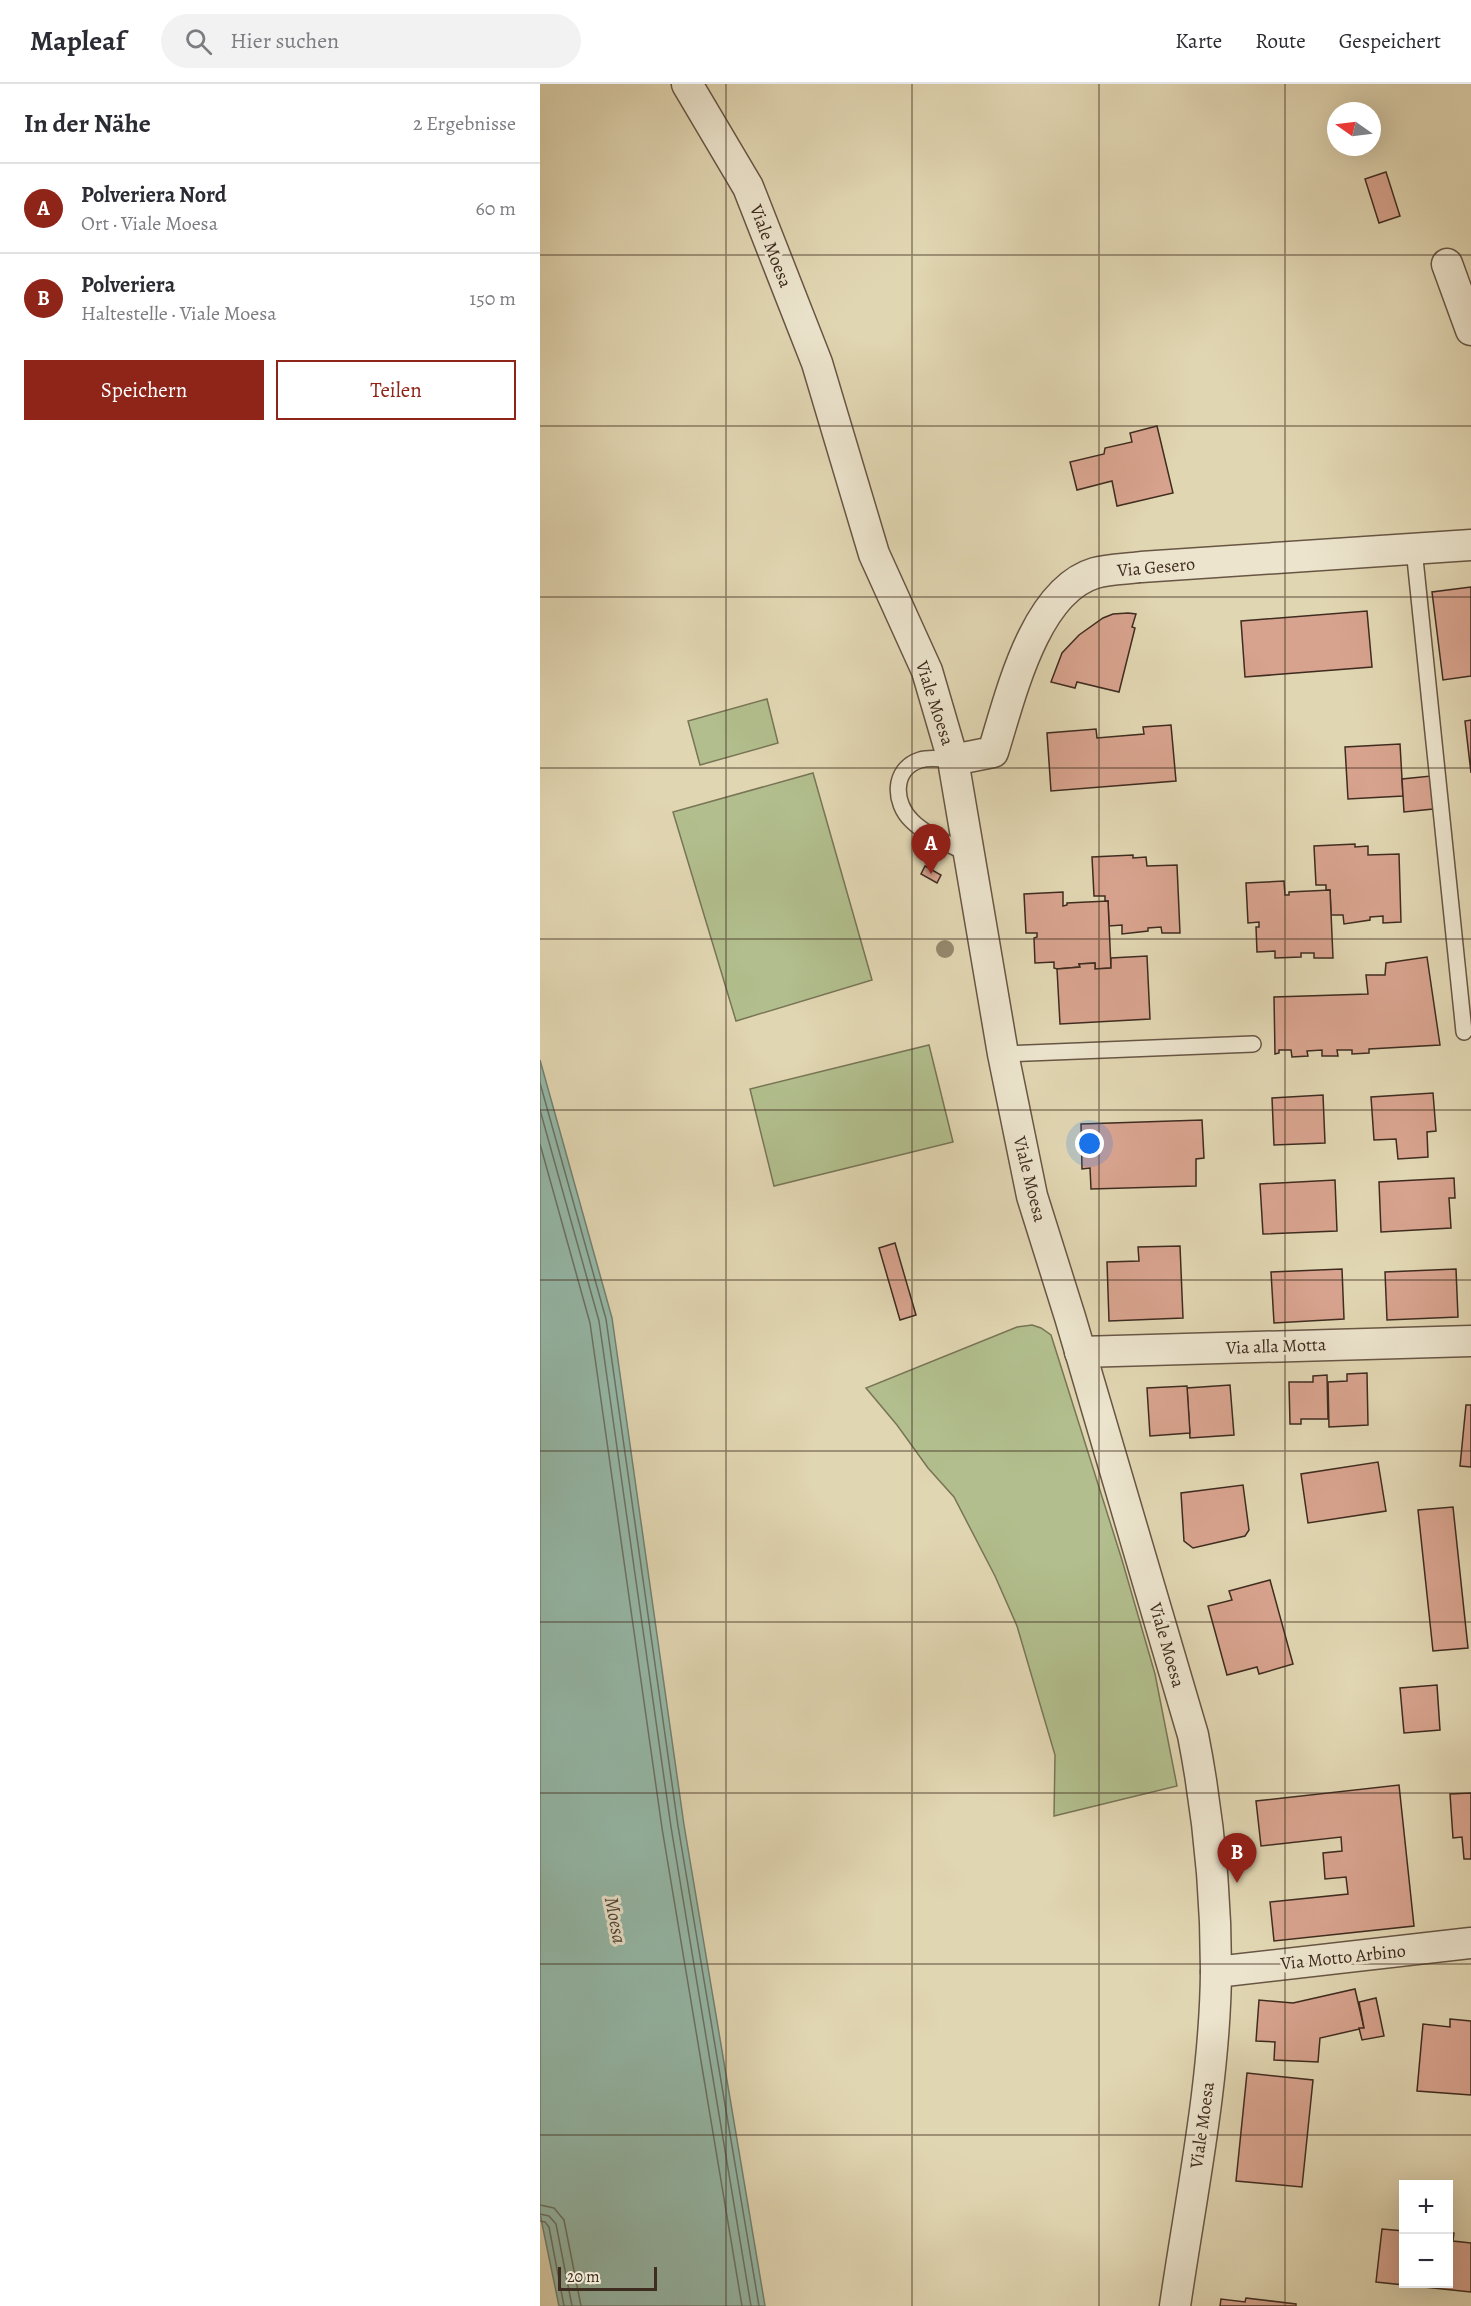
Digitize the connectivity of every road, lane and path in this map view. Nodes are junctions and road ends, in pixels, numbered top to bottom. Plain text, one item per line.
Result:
1 (687, 84) edge
2 (1447, 264) dead end
3 (1471, 330) edge
4 (1471, 545) edge
5 (1414, 549) junction
6 (953, 760) junction
7 (968, 854) junction
8 (1464, 1032) dead end
9 (1253, 1044) dead end
10 (1002, 1054) junction
11 (1471, 1341) edge
12 (1080, 1352) junction
13 (1471, 1943) edge
14 (1216, 1972) junction
15 (1175, 2306) edge

1 - 6 street, Viale Moesa
2 - 3 street
4 - 5 street, Via Gesero
5 - 6 street, Via Gesero
5 - 8 lane
6 - 7 street, Viale Moesa
6 - 7 lane
7 - 10 street, Viale Moesa
9 - 10 lane
10 - 12 street, Viale Moesa
11 - 12 street, Via alla Motta
12 - 14 street, Viale Moesa
13 - 14 street, Via Motto Arbino
14 - 15 street, Viale Moesa

